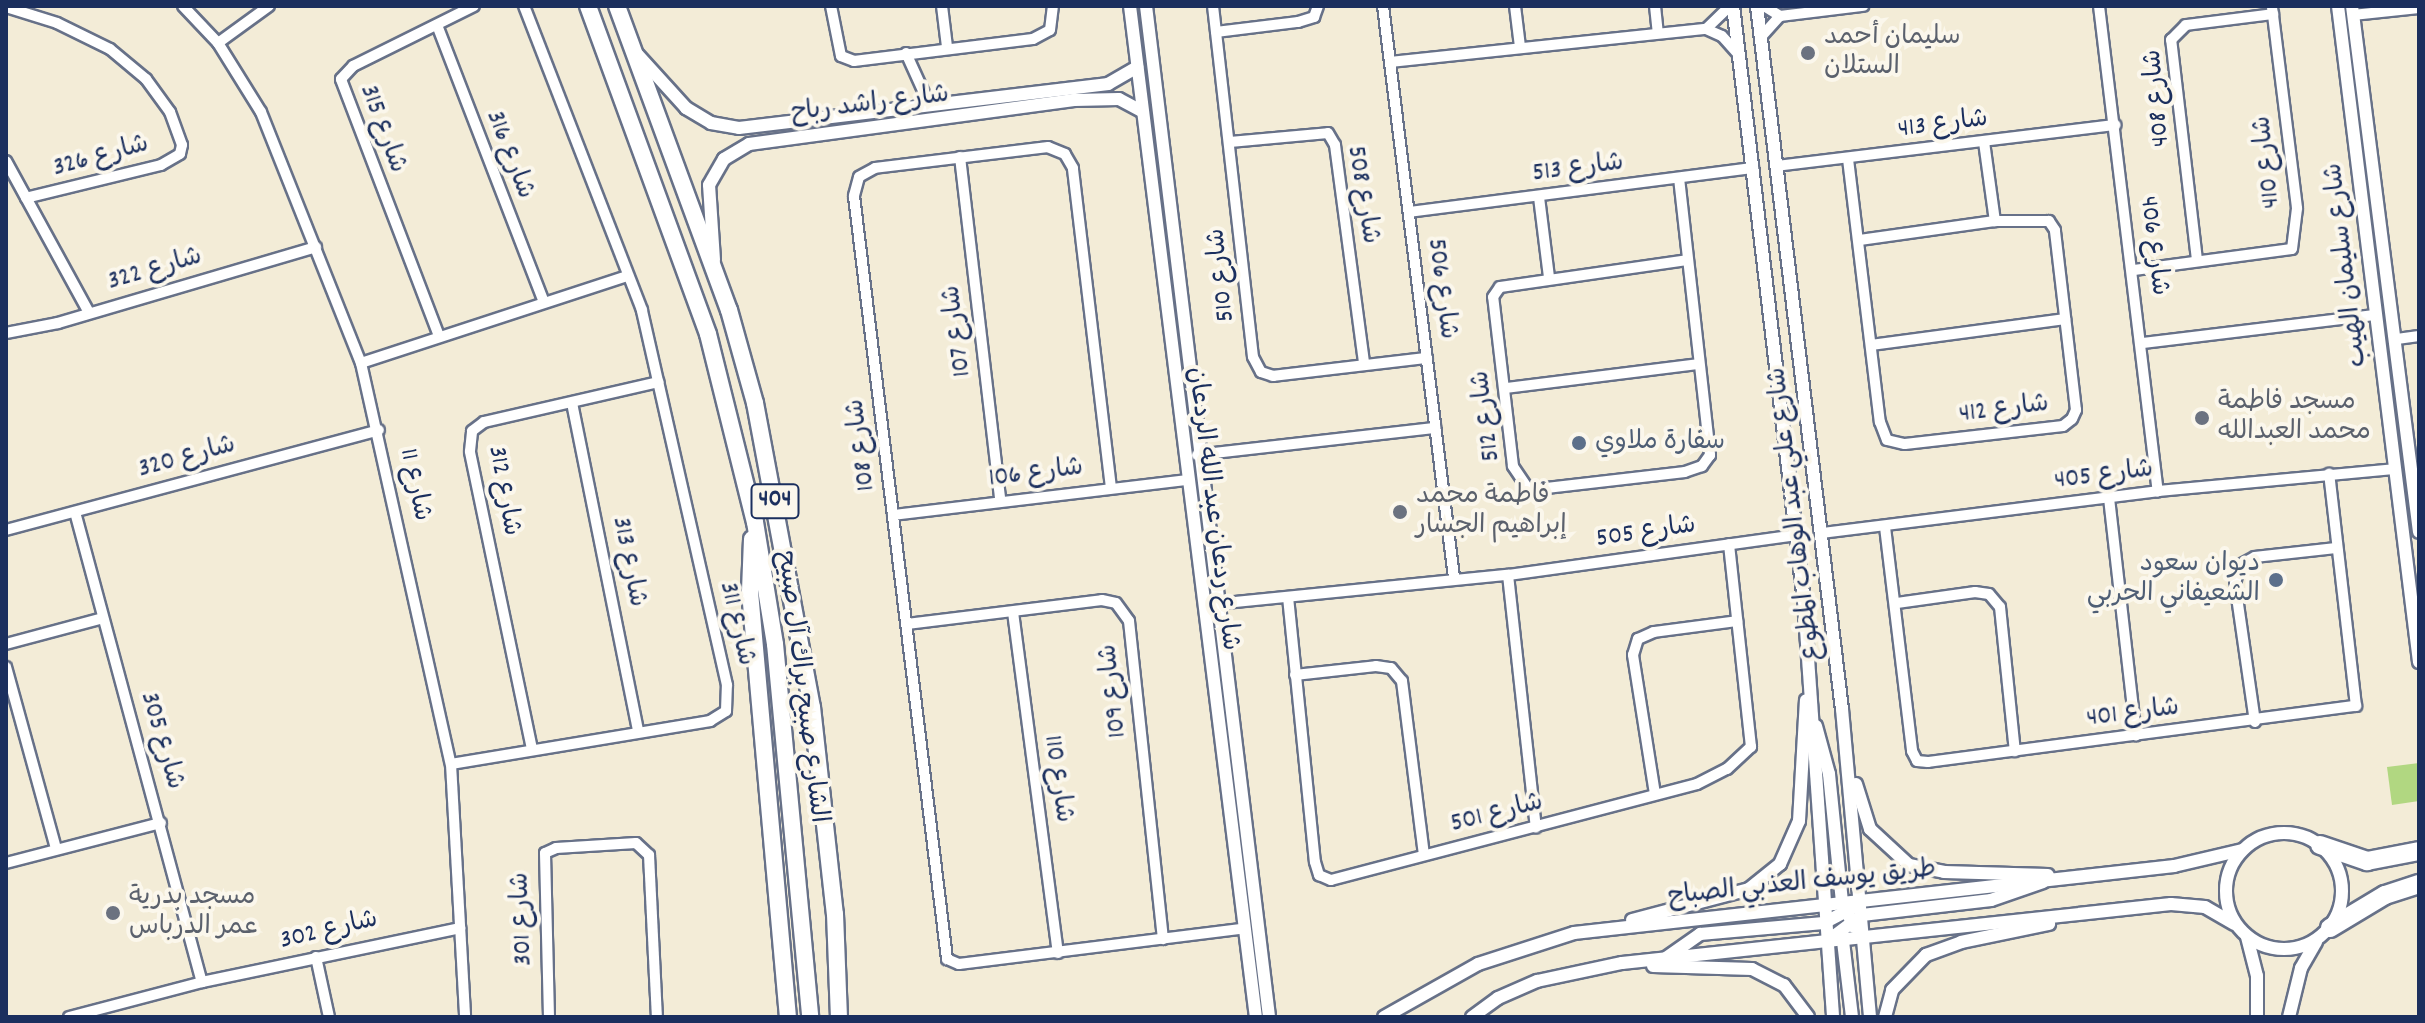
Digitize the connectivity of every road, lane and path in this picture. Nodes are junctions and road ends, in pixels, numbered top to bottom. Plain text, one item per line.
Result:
1 (183, 6) edge
2 (269, 6) edge
3 (474, 6) edge
4 (524, 6) edge
5 (588, 6) edge
6 (617, 6) edge
7 (831, 6) edge
8 (942, 6) edge
9 (1053, 6) edge
10 (1130, 6) edge
11 (1146, 6) edge
12 (1213, 6) edge
13 (1318, 6) edge
14 (1383, 6) edge
15 (1515, 6) edge
16 (1655, 6) edge
17 (1731, 6) edge
18 (1757, 6) edge
19 (1764, 6) edge
20 (1863, 6) edge
21 (2099, 6) edge
22 (2338, 6) edge
23 (6, 7) edge
24 (1830, 8) edge
25 (2419, 8) edge
26 (2272, 10) edge
27 (2353, 10) edge
28 (1780, 16) junction
29 (437, 25) junction
30 (1706, 29) junction
31 (1216, 32) junction
32 (1658, 33) junction
33 (1761, 37) junction
34 (218, 43) junction
35 (947, 47) junction
36 (1520, 47) junction
37 (906, 53) junction
38 (638, 55) junction
39 (1739, 56) junction
40 (1390, 62) junction
41 (1137, 67) junction
42 (1108, 84) junction
43 (1110, 98) junction
44 (930, 106) junction
45 (1142, 111) junction
46 (2116, 125) junction
47 (1230, 142) junction
48 (1984, 142) junction
49 (960, 157) junction
50 (1848, 159) junction
51 (6, 161) edge
52 (1776, 166) junction
53 (1753, 168) junction
54 (1679, 178) junction
55 (1539, 197) junction
56 (26, 198) junction
57 (1409, 212) junction
58 (1995, 221) junction
59 (1859, 240) junction
60 (1173, 241) junction
61 (1158, 243) junction
62 (316, 247) junction
63 (1687, 260) junction
64 (2197, 260) junction
65 (2134, 270) junction
66 (714, 275) junction
67 (627, 276) junction
68 (1549, 277) junction
69 (543, 300) junction
70 (88, 311) junction
71 (2376, 315) junction
72 (2065, 319) junction
73 (1183, 330) junction
74 (1168, 332) junction
75 (6, 333) edge
76 (439, 336) junction
77 (2419, 336) edge
78 (2397, 339) junction
79 (2143, 343) junction
80 (1871, 345) junction
81 (1427, 358) junction
82 (361, 363) junction
83 (1364, 363) junction
84 (1699, 364) junction
85 (658, 382) junction
86 (1506, 388) junction
87 (572, 403) junction
88 (1435, 428) junction
89 (379, 430) junction
90 (1197, 455) junction
91 (2394, 469) junction
92 (2329, 474) junction
93 (1185, 480) junction
94 (1111, 488) junction
95 (2158, 491) junction
96 (2109, 498) junction
97 (1000, 500) junction
98 (75, 512) junction
99 (893, 515) junction
100 (755, 522) junction
101 (1885, 527) junction
102 (6, 530) edge
103 (2419, 532) edge
104 (1822, 533) junction
105 (1797, 535) junction
106 (1729, 544) junction
107 (2336, 548) junction
108 (1508, 575) junction
109 (1454, 578) junction
110 (1288, 597) junction
111 (1897, 603) junction
112 (1215, 604) junction
113 (1013, 612) junction
114 (103, 618) junction
115 (1737, 621) junction
116 (907, 624) junction
117 (6, 644) edge
118 (2419, 662) edge
119 (6, 667) edge
120 (1810, 669) junction
121 (1295, 675) junction
122 (1842, 709) junction
123 (782, 711) junction
124 (1813, 716) junction
125 (2255, 722) junction
126 (638, 730) junction
127 (2136, 735) junction
128 (1232, 738) junction
129 (1218, 740) junction
130 (532, 749) junction
131 (2015, 751) junction
132 (451, 764) junction
133 (1655, 794) junction
134 (161, 823) junction
135 (1536, 827) junction
136 (2419, 835) edge
137 (2320, 845) junction
138 (56, 849) junction
139 (2242, 850) junction
140 (2419, 851) edge
141 (1424, 855) junction
142 (2383, 860) junction
143 (6, 863) edge
144 (2054, 878) junction
145 (2419, 884) edge
146 (1860, 900) junction
147 (1822, 905) junction
148 (2110, 911) junction
149 (1843, 921) junction
150 (2235, 924) junction
151 (1617, 925) junction
152 (460, 928) junction
153 (1241, 929) junction
154 (2324, 934) junction
155 (2247, 937) junction
156 (1863, 938) junction
157 (1163, 939) junction
158 (1826, 942) junction
159 (1058, 953) junction
160 (316, 957) junction
161 (1666, 958) junction
162 (1622, 963) junction
163 (202, 982) junction
164 (108, 1012) edge
165 (69, 1017) edge
166 (329, 1017) edge
167 (465, 1017) edge
168 (549, 1017) edge
169 (657, 1017) edge
170 (788, 1017) edge
171 (810, 1017) edge
172 (818, 1017) edge
173 (839, 1017) edge
174 (1256, 1017) edge
175 (1269, 1017) edge
176 (1382, 1017) edge
177 (1472, 1017) edge
178 (1808, 1017) edge
179 (1833, 1017) edge
180 (1852, 1017) edge
181 (1870, 1017) edge
182 (1885, 1017) edge
183 (2257, 1017) edge
184 (2289, 1017) edge

1 - 34 street, شارع 11
2 - 34 street
3 - 29 street, شارع 315
4 - 67 street
5 - 100 main road, الشارع صبيح براك آل صبيح / 404
6 - 38 main road, الشارع صبيح براك آل صبيح / 404
7 - 37 street
8 - 35 street
9 - 35 street
10 - 41 street, شارع ردعان عبد الله الردعان
11 - 60 street, شارع ردعان عبد الله الردعان
12 - 31 street, شارع 510
13 - 31 street
14 - 40 street, شارع 506
15 - 36 street
16 - 32 street
17 - 30 street
17 - 39 street, شارع علي عبد الوهاب المطوع
18 - 33 street, شارع علي عبد الوهاب المطوع
19 - 28 street
20 - 24 street
21 - 46 street, شارع 406
22 - 71 street, شارع سليمان الهيب
23 - 56 street, شارع 326
24 - 28 street
25 - 27 street
26 - 64 street, شارع 408
26 - 64 street, شارع 410
27 - 78 street, شارع سليمان الهيب
28 - 33 street
29 - 69 street, شارع 316
29 - 76 street, شارع 315
30 - 32 street
30 - 39 street
31 - 47 street, شارع 510
32 - 36 street
33 - 52 street, شارع علي عبد الوهاب المطوع
34 - 62 street, شارع 11
35 - 37 street
36 - 40 street
37 - 44 street
38 - 44 street, شارع راشد رباح
38 - 66 main road, الشارع صبيح براك آل صبيح / 404
39 - 53 street, شارع علي عبد الوهاب المطوع
40 - 57 street, شارع 506
41 - 42 street, شارع راشد رباح
41 - 45 street, شارع ردعان عبد الله الردعان
42 - 43 street
42 - 44 street, شارع راشد رباح
43 - 45 street, شارع راشد رباح
43 - 66 street, شارع راشد رباح
45 - 61 street, شارع ردعان عبد الله الردعان
46 - 48 street, شارع 413
46 - 65 street, شارع 406
47 - 83 street, شارع 508
47 - 83 street, شارع 510
48 - 50 street, شارع 413
48 - 58 street
49 - 94 street, شارع 108
49 - 97 street, شارع 107
49 - 99 street, شارع 108
50 - 52 street, شارع 413
50 - 59 street, شارع 412
51 - 56 street
52 - 104 street, شارع علي عبد الوهاب المطوع
53 - 54 street, شارع 513
53 - 105 street, شارع علي عبد الوهاب المطوع
54 - 55 street, شارع 513
54 - 63 street, شارع 512
55 - 57 street, شارع 513
55 - 68 street
56 - 70 street
57 - 81 street, شارع 506
58 - 59 street, شارع 412
58 - 72 street, شارع 412
59 - 80 street, شارع 412
60 - 61 street
60 - 73 street, شارع ردعان عبد الله الردعان
61 - 74 street, شارع ردعان عبد الله الردعان
62 - 70 street, شارع 322
62 - 82 street, شارع 11
63 - 68 street, شارع 512
63 - 84 street, شارع 512
64 - 65 street, شارع 410
65 - 79 street, شارع 406
66 - 173 main road, الشارع صبيح براك آل صبيح / 404
67 - 69 street
67 - 85 street, شارع 311
68 - 86 street, شارع 512
69 - 76 street
70 - 75 street, شارع 322
71 - 79 street
71 - 91 street, شارع سليمان الهيب
72 - 80 street
72 - 80 street, شارع 412
73 - 74 street
73 - 90 street, شارع ردعان عبد الله الردعان
74 - 93 street, شارع ردعان عبد الله الردعان
76 - 82 street
77 - 78 street
78 - 103 street, شارع سليمان الهيب
79 - 95 street, شارع 406
81 - 83 street, شارع 510
81 - 88 street, شارع 506
82 - 89 street, شارع 11
84 - 86 street
84 - 86 street, شارع 512
85 - 87 street, شارع 312
85 - 126 street, شارع 311
87 - 126 street, شارع 313
87 - 130 street, شارع 312
88 - 90 street
88 - 109 street, شارع 506
89 - 98 street, شارع 320
89 - 132 street, شارع 11
90 - 112 street, شارع ردعان عبد الله الردعان
91 - 92 street, شارع 405
91 - 118 street, شارع سليمان الهيب
92 - 95 street, شارع 405
92 - 107 street, شارع 401
93 - 94 street, شارع 106
93 - 129 street, شارع ردعان عبد الله الردعان
94 - 97 street, شارع 106
95 - 96 street, شارع 405
96 - 101 street, شارع 405
96 - 127 street
97 - 99 street, شارع 106
98 - 102 street, شارع 320
98 - 114 street, شارع 305
99 - 116 street, شارع 108
100 - 123 main road, الشارع صبيح براك آل صبيح / 404
100 - 170 main road
101 - 104 street, شارع 405
101 - 111 street, شارع 401
104 - 122 street, شارع علي عبد الوهاب المطوع
105 - 106 street, شارع 505
105 - 120 street, شارع علي عبد الوهاب المطوع
106 - 108 street, شارع 505
106 - 115 street, شارع 501
107 - 125 street
107 - 125 street, شارع 401
108 - 109 street, شارع 505
108 - 135 street
109 - 110 street, شارع 505
110 - 112 street, شارع 505
110 - 121 street, شارع 501
111 - 131 street
111 - 131 street, شارع 401
112 - 128 street, شارع ردعان عبد الله الردعان
113 - 116 street, شارع 109
113 - 157 street, شارع 109
113 - 159 street, شارع 110
114 - 117 street
114 - 134 street, شارع 305
115 - 133 street, شارع 501
115 - 133 street
116 - 159 street, شارع 108
119 - 138 street
120 - 124 street, شارع علي عبد الوهاب المطوع
120 - 151 street
121 - 141 street
121 - 141 street, شارع 501
122 - 144 street
122 - 146 street, شارع علي عبد الوهاب المطوع
123 - 171 main road, الشارع صبيح براك آل صبيح / 404
123 - 172 main road
124 - 147 street, شارع علي عبد الوهاب المطوع
124 - 149 street
125 - 127 street, شارع 401
126 - 130 street, شارع 311
127 - 131 street, شارع 401
128 - 129 street
128 - 175 street, شارع ردعان عبد الله الردعان
129 - 153 street, شارع ردعان عبد الله الردعان
130 - 132 street, شارع 311
132 - 152 street, شارع 11
133 - 135 street, شارع 501
134 - 138 street
134 - 163 street, شارع 305
135 - 141 street, شارع 501
136 - 142 highway
137 - 139 street
137 - 142 highway
137 - 154 street
138 - 143 street
139 - 144 street, طريق يوسف العذبي الصباح
139 - 150 street
140 - 142 highway
144 - 146 street, طريق يوسف العذبي الصباح
144 - 149 street
145 - 154 highway
146 - 149 street, شارع علي عبد الوهاب المطوع
146 - 149 street, طريق يوسف العذبي الصباح
147 - 149 street, شارع علي عبد الوهاب المطوع
147 - 149 street, طريق يوسف العذبي الصباح
147 - 151 street, طريق يوسف العذبي الصباح
148 - 150 street, طريق يوسف العذبي الصباح
148 - 156 street, طريق يوسف العذبي الصباح
148 - 182 street
149 - 156 street, طريق يوسف العذبي الصباح
149 - 156 street, شارع علي عبد الوهاب المطوع
149 - 158 street, طريق يوسف العذبي الصباح
149 - 158 street, شارع علي عبد الوهاب المطوع
149 - 161 street
149 - 180 street
150 - 155 street
151 - 176 street, طريق يوسف العذبي الصباح
152 - 160 street, شارع 302
152 - 167 street, شارع 11
153 - 157 street, شارع 108
153 - 174 street, شارع ردعان عبد الله الردعان
154 - 155 street
154 - 184 street
155 - 183 street
156 - 181 street, شارع علي عبد الوهاب المطوع
157 - 159 street, شارع 108
158 - 161 street, طريق يوسف العذبي الصباح
158 - 179 street, شارع علي عبد الوهاب المطوع
160 - 163 street, شارع 302
160 - 166 street
161 - 162 street, طريق يوسف العذبي الصباح
162 - 177 street, طريق يوسف العذبي الصباح
162 - 178 street
163 - 164 street, شارع 302
164 - 165 street, شارع 302
168 - 169 street, شارع 301

